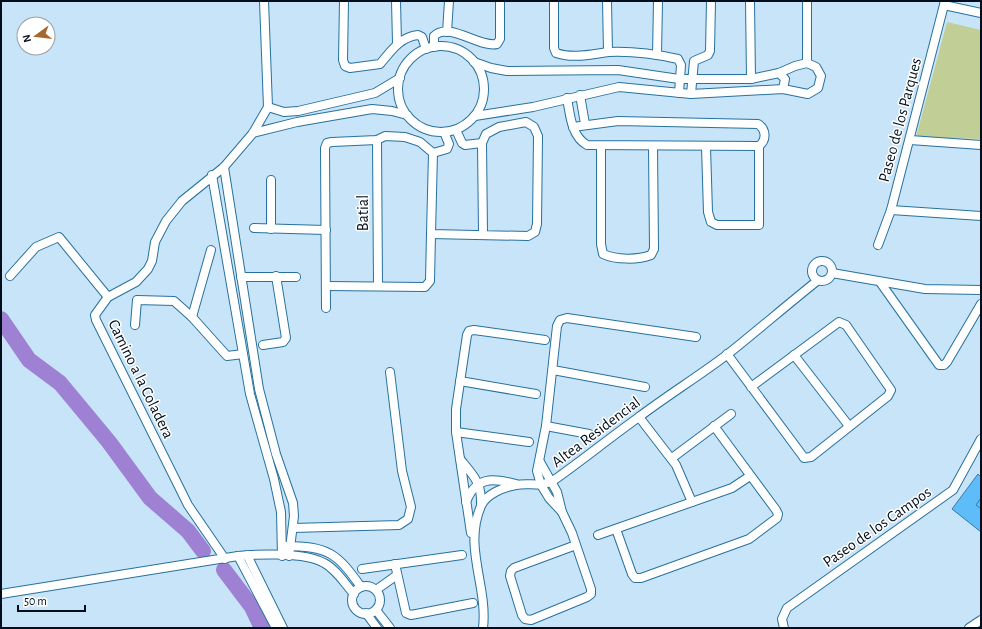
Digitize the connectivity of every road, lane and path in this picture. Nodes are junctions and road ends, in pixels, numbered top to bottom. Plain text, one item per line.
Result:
1 (264, 1) edge
2 (344, 1) edge
3 (396, 1) edge
4 (449, 1) edge
5 (500, 1) edge
6 (554, 1) edge
7 (608, 1) edge
8 (658, 1) edge
9 (711, 1) edge
10 (750, 1) edge
11 (807, 1) edge
12 (944, 3) edge
13 (981, 13) edge
14 (447, 32) junction
15 (397, 43) junction
16 (430, 48) junction
17 (608, 52) junction
18 (657, 54) junction
19 (474, 62) junction
20 (807, 63) junction
21 (779, 73) junction
22 (400, 78) junction
23 (692, 78) junction
24 (679, 79) junction
25 (751, 79) junction
26 (783, 89) junction
27 (679, 93) junction
28 (691, 94) junction
29 (580, 95) junction
30 (567, 98) junction
31 (268, 107) junction
32 (407, 116) junction
33 (475, 116) junction
34 (585, 124) junction
35 (573, 127) junction
36 (456, 130) junction
37 (444, 132) junction
38 (253, 133) junction
39 (377, 140) junction
40 (910, 140) junction
41 (482, 144) junction
42 (981, 145) edge
43 (601, 146) junction
44 (653, 146) junction
45 (759, 146) junction
46 (706, 147) junction
47 (433, 153) junction
48 (224, 167) junction
49 (212, 175) junction
50 (271, 180) dead end
51 (891, 210) junction
52 (981, 216) edge
53 (254, 228) dead end
54 (271, 229) junction
55 (326, 230) junction
56 (431, 234) junction
57 (483, 234) junction
58 (878, 245) dead end
59 (211, 250) dead end
60 (229, 270) junction
61 (241, 273) junction
62 (832, 273) junction
63 (10, 276) dead end
64 (276, 276) junction
65 (296, 277) dead end
66 (817, 281) junction
67 (880, 282) junction
68 (326, 286) junction
69 (378, 286) junction
70 (981, 290) edge
71 (108, 297) junction
72 (981, 304) edge
73 (326, 308) dead end
74 (192, 317) junction
75 (135, 325) dead end
76 (696, 337) dead end
77 (545, 340) dead end
78 (263, 345) dead end
79 (243, 354) junction
80 (727, 354) junction
81 (794, 355) junction
82 (553, 370) junction
83 (390, 372) dead end
84 (460, 381) junction
85 (751, 386) junction
86 (645, 388) dead end
87 (536, 394) dead end
88 (731, 414) dead end
89 (639, 416) junction
90 (546, 426) junction
91 (714, 426) junction
92 (849, 426) junction
93 (456, 432) junction
94 (589, 434) dead end
95 (981, 439) edge
96 (529, 442) dead end
97 (276, 454) junction
98 (267, 457) junction
99 (672, 458) junction
100 (460, 459) junction
101 (540, 462) junction
102 (750, 476) junction
103 (551, 482) junction
104 (479, 484) junction
105 (517, 485) junction
106 (541, 485) junction
107 (466, 502) junction
108 (692, 502) junction
109 (482, 504) junction
110 (562, 512) junction
111 (293, 528) junction
112 (616, 529) junction
113 (598, 535) dead end
114 (473, 540) junction
115 (576, 545) junction
116 (286, 546) junction
117 (271, 554) junction
118 (462, 555) dead end
119 (242, 556) junction
120 (286, 556) junction
121 (225, 559) junction
122 (395, 564) junction
123 (362, 569) dead end
124 (397, 575) junction
125 (361, 587) junction
126 (376, 590) junction
127 (1, 594) edge
128 (354, 594) junction
129 (473, 603) dead end
130 (376, 610) junction
131 (366, 613) junction
132 (981, 620) edge
133 (276, 628) edge
134 (282, 628) edge
135 (377, 628) edge
136 (390, 628) edge
137 (483, 628) edge
138 (784, 628) edge
139 (969, 628) edge

1 - 31 street
2 - 15 street
3 - 15 street
4 - 14 street
5 - 14 street
6 - 17 street
7 - 17 street
8 - 18 street
9 - 23 street
10 - 25 street
11 - 20 street
12 - 13 street
12 - 40 street, Paseo de los Parques
14 - 16 street
15 - 16 street
16 - 19 street
16 - 22 street
17 - 18 street
18 - 24 street
19 - 24 street
19 - 33 street
20 - 21 street
20 - 26 street
21 - 25 street
21 - 26 street
22 - 31 street
22 - 32 street
23 - 24 street
23 - 25 street
23 - 28 street
24 - 27 street
26 - 28 street
27 - 28 street
27 - 29 street
29 - 30 street
29 - 34 street
30 - 33 street
30 - 35 street
31 - 38 street, Camino a la Coladera
32 - 37 street
32 - 38 street
33 - 36 street
34 - 35 street
34 - 45 street
35 - 43 street
36 - 37 street
36 - 41 street
37 - 47 street
38 - 48 street, Camino a la Coladera
39 - 47 street
39 - 55 street
39 - 69 street, Batial
40 - 42 street
40 - 51 street, Paseo de los Parques
41 - 57 street
41 - 57 street
43 - 44 street
43 - 44 street
44 - 46 street
45 - 46 street
45 - 46 street
47 - 56 street
48 - 49 street, Camino a la Coladera
48 - 61 street
49 - 60 street
49 - 71 street, Camino a la Coladera
50 - 54 street
51 - 52 street
51 - 58 street, Paseo de los Parques
53 - 54 street
54 - 55 street
55 - 68 street
56 - 57 street
56 - 69 street
59 - 74 street
60 - 61 street
60 - 79 street
61 - 64 street
61 - 97 street
62 - 66 street
62 - 66 street
62 - 67 street
63 - 71 street
64 - 65 street
64 - 78 street
66 - 80 street, Altea Residencial
67 - 70 street
67 - 72 street
68 - 69 street
68 - 73 street
71 - 121 street, Camino a la Coladera
74 - 75 street
74 - 79 street
76 - 82 street
77 - 84 street
79 - 98 street
80 - 85 street
80 - 89 street, Altea Residencial
81 - 85 street
81 - 92 street
81 - 92 street
82 - 86 street
82 - 90 street
83 - 111 street
84 - 87 street
84 - 93 street
85 - 92 street
88 - 91 street
89 - 99 street
89 - 103 street, Altea Residencial
90 - 94 street
90 - 101 street
91 - 99 street
91 - 102 street
93 - 96 street
93 - 100 street
95 - 138 street, Paseo de los Campos
97 - 98 street
97 - 111 street
98 - 116 street
99 - 108 street
100 - 104 street
100 - 107 street
101 - 103 street
101 - 106 street
102 - 108 street
102 - 112 street
103 - 106 street, Altea Residencial
103 - 110 street
104 - 105 street
104 - 107 street
104 - 109 street
105 - 106 street, Altea Residencial
105 - 109 street, Altea Residencial
106 - 110 street
107 - 114 street
108 - 112 street
109 - 114 street, Altea Residencial
110 - 115 street
111 - 116 street
112 - 113 street
114 - 137 street, Altea Residencial
115 - 115 street
116 - 117 street
116 - 120 street
116 - 125 street
117 - 119 street
117 - 120 street
118 - 122 street
119 - 121 street
119 - 133 street
119 - 134 street
120 - 128 street
121 - 127 street
122 - 123 street
122 - 124 street
124 - 126 street
124 - 129 street
125 - 126 street
125 - 128 street
126 - 130 street
128 - 131 street
130 - 131 street
130 - 136 street
131 - 135 street
132 - 139 street

